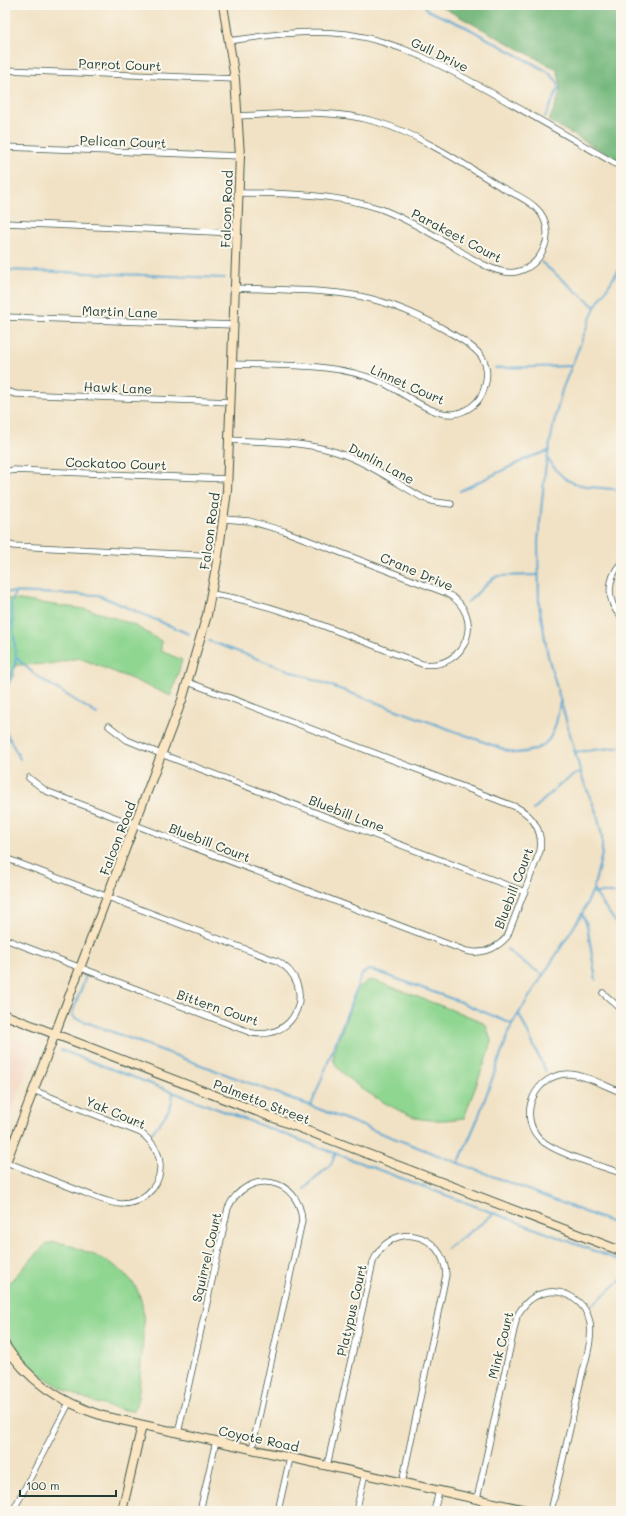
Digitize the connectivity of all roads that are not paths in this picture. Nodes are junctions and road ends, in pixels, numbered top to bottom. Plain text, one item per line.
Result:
1 (223, 5) edge
2 (229, 41) junction
3 (5, 70) edge
4 (235, 79) junction
5 (238, 116) junction
6 (5, 147) edge
7 (240, 156) junction
8 (621, 167) edge
9 (239, 193) junction
10 (5, 223) edge
11 (238, 233) junction
12 (235, 288) junction
13 (5, 317) edge
14 (234, 326) junction
15 (232, 364) junction
16 (5, 391) edge
17 (231, 402) junction
18 (229, 440) junction
19 (5, 472) edge
20 (227, 479) junction
21 (451, 504) dead end
22 (224, 519) junction
23 (5, 544) edge
24 (218, 556) junction
25 (621, 563) edge
26 (212, 594) junction
27 (621, 616) edge
28 (188, 682) junction
29 (109, 726) dead end
30 (161, 754) junction
31 (29, 778) dead end
32 (134, 825) junction
33 (5, 858) edge
34 (525, 892) junction
35 (107, 896) junction
36 (5, 940) edge
37 (80, 968) junction
38 (603, 993) dead end
39 (621, 1009) edge
40 (5, 1015) edge
41 (55, 1034) junction
42 (33, 1090) junction
43 (621, 1092) edge
44 (6, 1164) edge
45 (621, 1173) edge
46 (621, 1251) edge
47 (5, 1345) edge
48 (12, 1356) junction
49 (5, 1361) edge
50 (69, 1403) junction
51 (142, 1425) junction
52 (178, 1433) junction
53 (216, 1441) junction
54 (252, 1449) junction
55 (290, 1458) junction
56 (328, 1466) junction
57 (365, 1474) junction
58 (402, 1483) junction
59 (439, 1491) junction
60 (477, 1499) junction
61 (513, 1509) edge
62 (13, 1511) edge
63 (122, 1511) edge
64 (200, 1511) edge
65 (278, 1511) edge
66 (356, 1511) edge
67 (434, 1511) edge
68 (530, 1511) edge
69 (551, 1511) edge

1 - 2 street, Falcon Road
2 - 4 street, Falcon Road
2 - 8 street, Gull Drive
3 - 4 street, Parrot Court
4 - 5 street, Falcon Road
5 - 7 street, Falcon Road
5 - 9 street, Parakeet Court
6 - 7 street, Pelican Court
7 - 9 street, Falcon Road
9 - 11 street, Falcon Road
10 - 11 street
11 - 12 street, Falcon Road
12 - 14 street, Falcon Road
12 - 15 street, Linnet Court
13 - 14 street, Martin Lane
14 - 15 street, Falcon Road
15 - 17 street, Falcon Road
16 - 17 street, Hawk Lane
17 - 18 street, Falcon Road
18 - 20 street, Falcon Road
18 - 21 street, Dunlin Lane
19 - 20 street, Cockatoo Court
20 - 22 street, Falcon Road
22 - 24 street, Falcon Road
22 - 26 street, Crane Drive
23 - 24 street
24 - 26 street, Falcon Road
25 - 27 street
26 - 28 street, Falcon Road
28 - 30 street, Falcon Road
28 - 34 street, Bluebill Court
29 - 30 street, Bluebill Lane
30 - 32 street, Falcon Road
30 - 34 street, Bluebill Lane
31 - 32 street, Bluebill Court
32 - 34 street, Bluebill Court
32 - 35 street, Falcon Road
33 - 35 street, Bittern Court
35 - 37 street, Falcon Road
35 - 37 street, Bittern Court
36 - 37 street, Bittern Court
37 - 41 street, Falcon Road
38 - 39 street
40 - 41 street, Palmetto Street
41 - 42 street
41 - 46 street, Palmetto Street
42 - 44 street
42 - 44 street, Yak Court
43 - 45 street
47 - 48 street, Coyote Road
48 - 49 street
48 - 50 street, Coyote Road
50 - 51 street, Coyote Road
50 - 62 street
51 - 52 street, Coyote Road
51 - 63 street
52 - 53 street, Coyote Road
52 - 54 street, Squirrel Court
53 - 54 street, Coyote Road
53 - 64 street
54 - 55 street, Coyote Road
55 - 56 street, Coyote Road
55 - 65 street
56 - 57 street, Coyote Road
56 - 58 street, Platypus Court
57 - 58 street, Coyote Road
57 - 66 street
58 - 59 street, Coyote Road
59 - 60 street, Coyote Road
59 - 67 street
60 - 61 street, Coyote Road
60 - 69 street, Mink Court
61 - 68 street, Coyote Road

